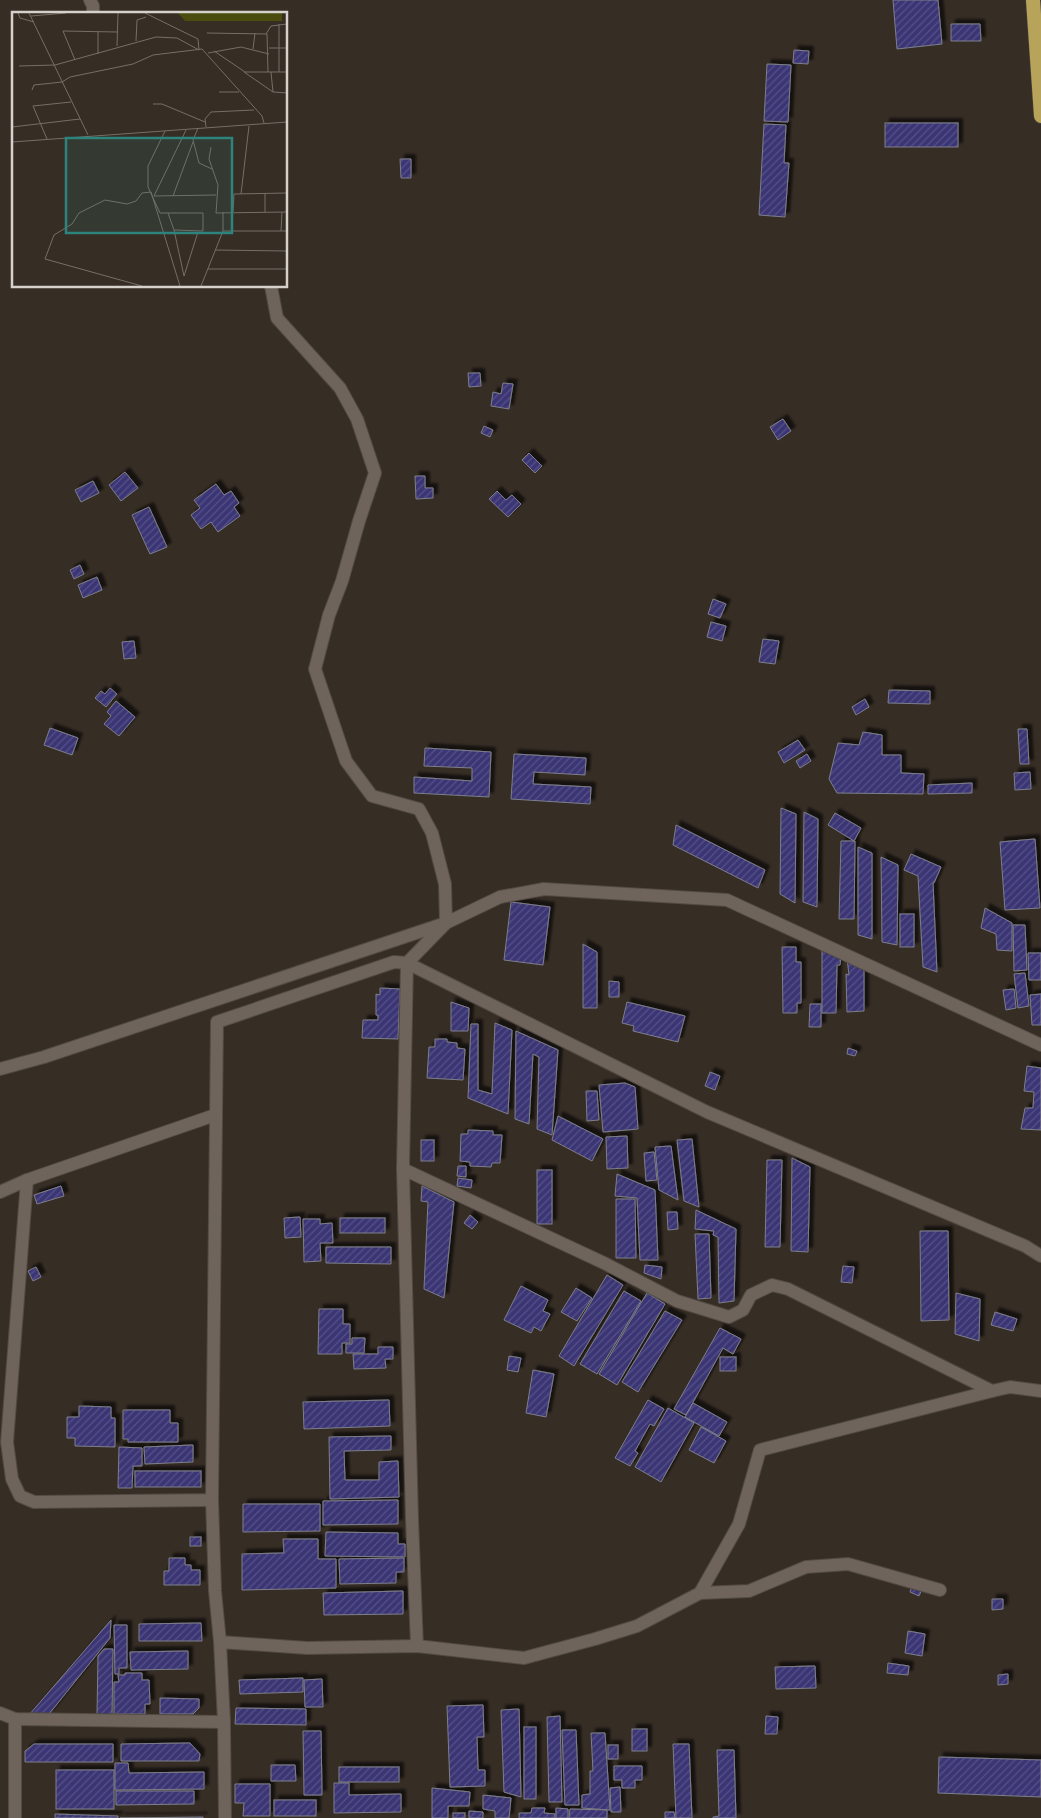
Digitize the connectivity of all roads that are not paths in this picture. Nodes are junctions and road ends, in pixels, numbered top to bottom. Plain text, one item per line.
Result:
1 (90, 0) edge
2 (1033, 0) edge
3 (93, 12) edge
4 (1041, 116) edge
5 (271, 288) edge
6 (446, 923) junction
7 (407, 963) junction
8 (1041, 1045) edge
9 (0, 1069) edge
10 (215, 1115) junction
11 (403, 1169) junction
12 (27, 1180) junction
13 (0, 1192) edge
14 (1041, 1256) edge
15 (992, 1390) junction
16 (1041, 1391) edge
17 (3, 1441) edge
18 (212, 1500) junction
19 (940, 1590) dead end
20 (700, 1593) junction
21 (220, 1642) junction
22 (417, 1646) junction
23 (0, 1713) edge
24 (15, 1719) junction
25 (224, 1722) junction
26 (15, 1818) edge
27 (225, 1818) edge

1 - 3 street
2 - 4 highway
5 - 6 street
6 - 7 street
6 - 8 street
6 - 9 street
7 - 10 street
7 - 11 street
7 - 14 street
10 - 12 street
10 - 18 street
11 - 15 street
11 - 22 street
12 - 13 street
12 - 17 street
15 - 16 street
15 - 20 street
17 - 18 street
18 - 21 street
19 - 20 street
20 - 22 street
21 - 22 street
21 - 25 street
23 - 24 street
24 - 25 street
24 - 26 street
25 - 27 street

